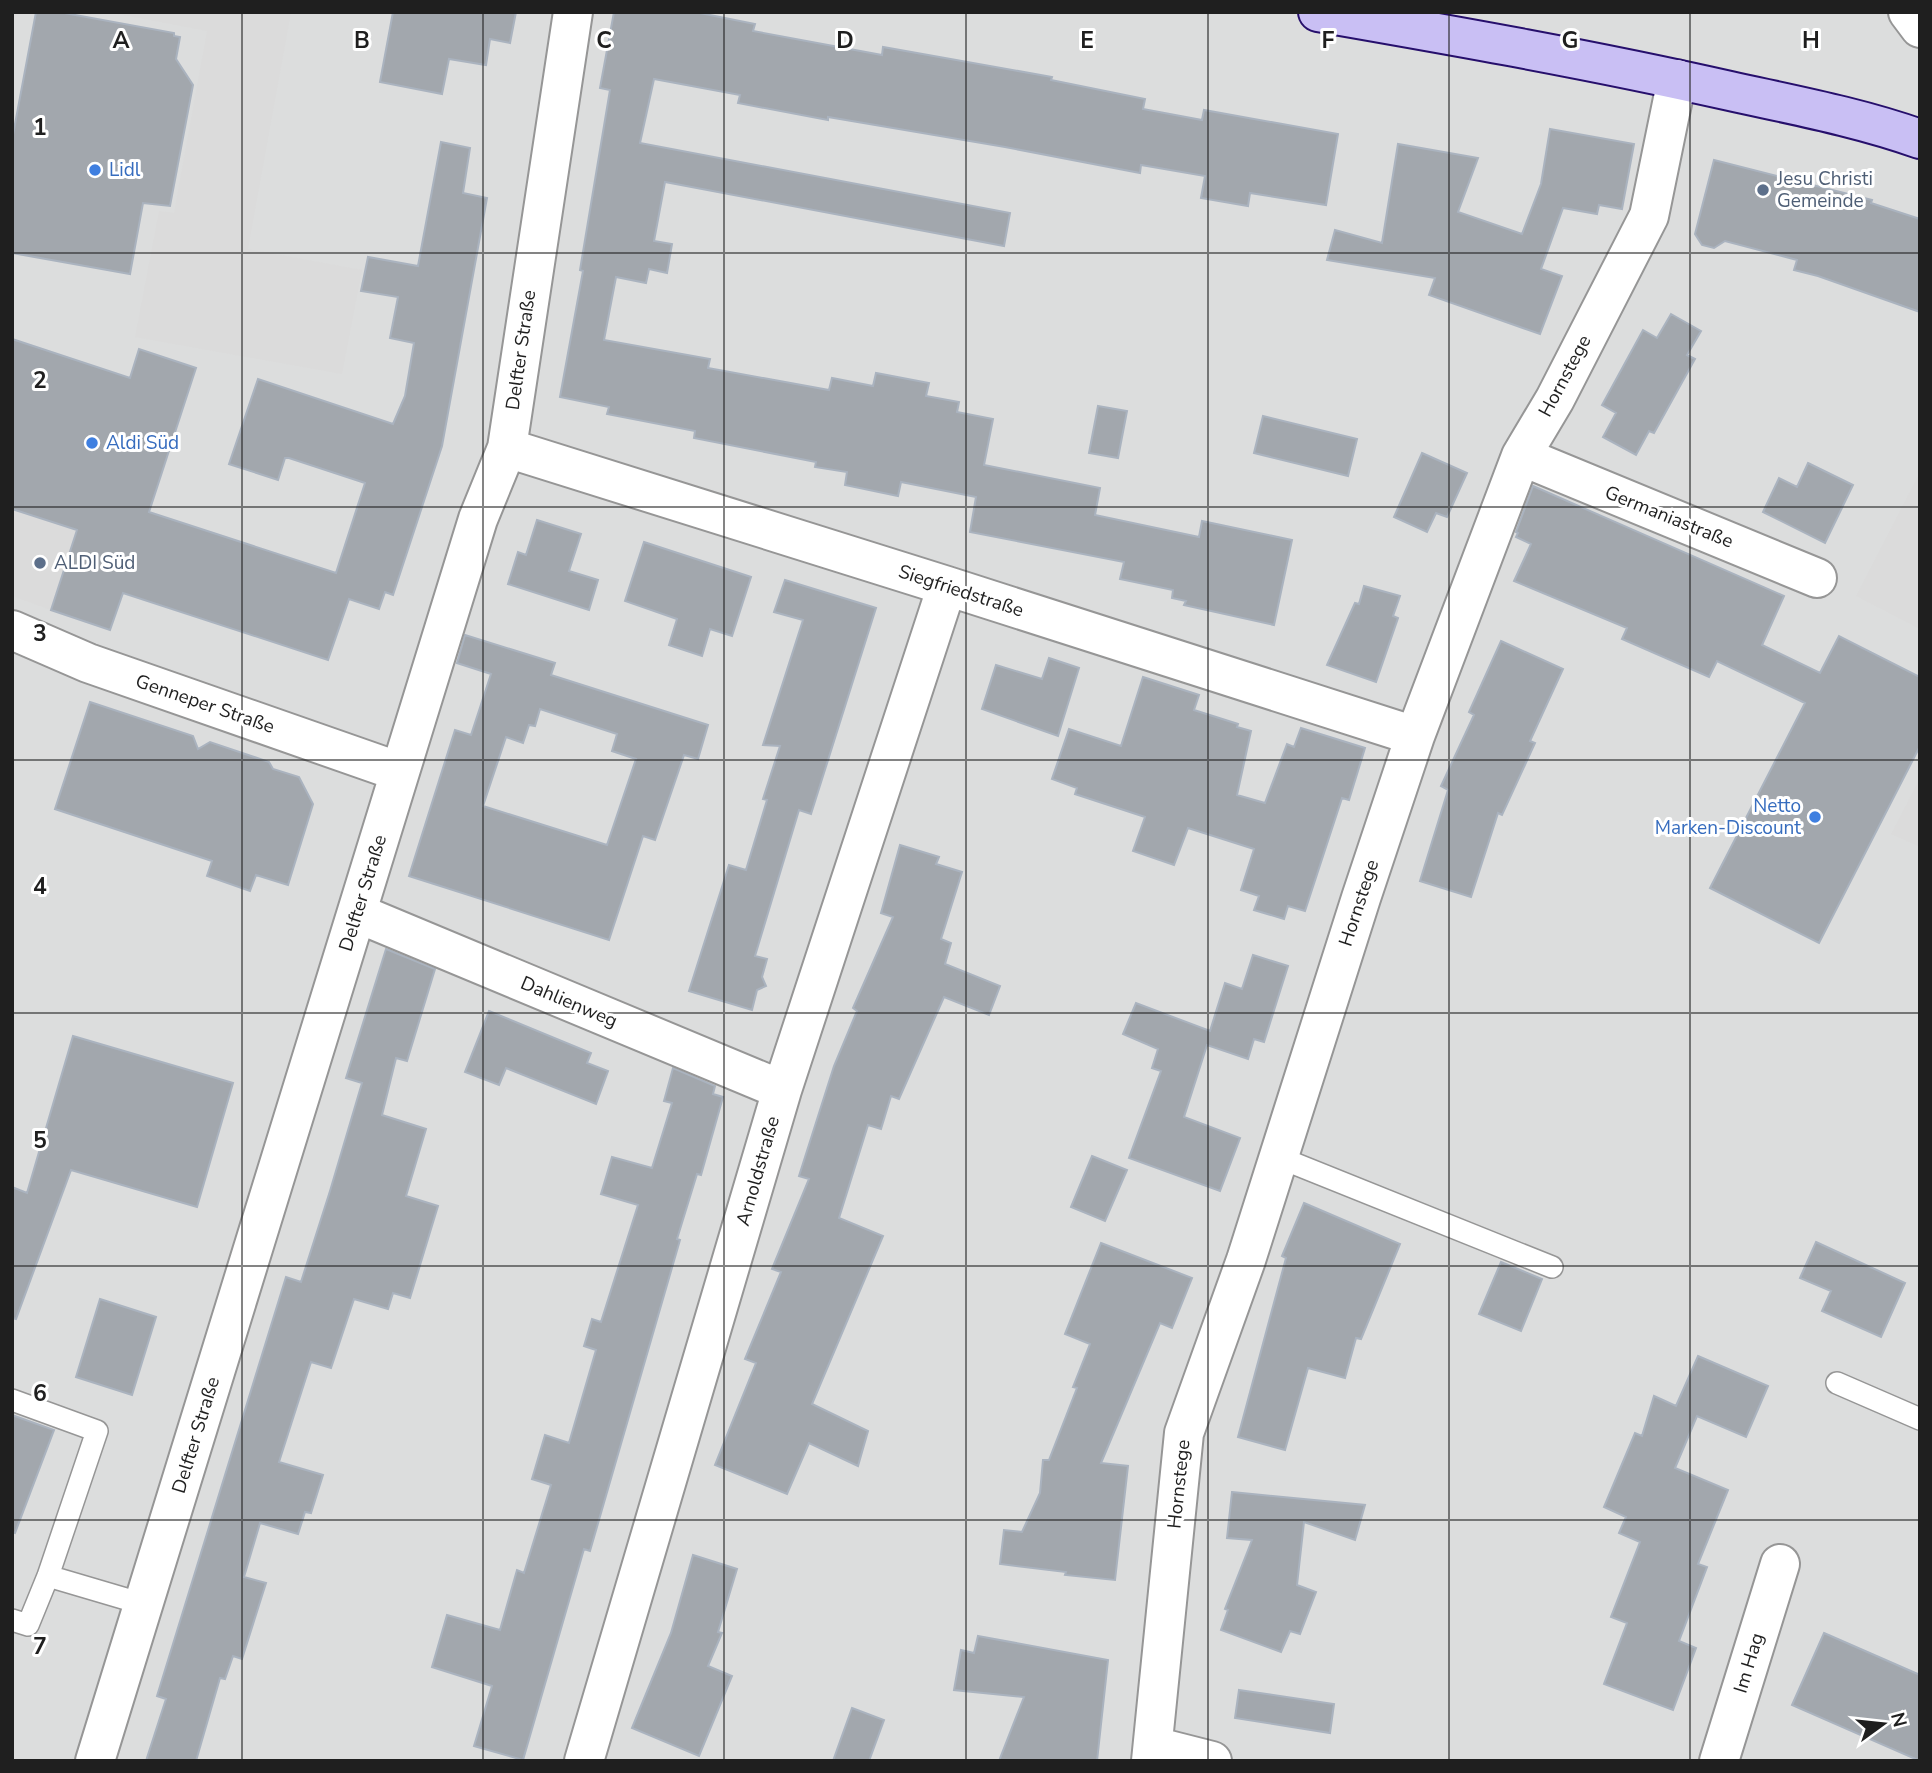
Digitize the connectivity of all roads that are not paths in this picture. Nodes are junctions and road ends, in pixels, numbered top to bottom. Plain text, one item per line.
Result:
1 (573, 12) edge
2 (1318, 12) edge
3 (1908, 12) edge
4 (1920, 28) edge
5 (1677, 79) junction
6 (1920, 139) edge
7 (507, 448) junction
8 (1521, 456) junction
9 (1817, 578) dead end
10 (947, 586) junction
11 (12, 631) edge
12 (1415, 736) junction
13 (400, 772) junction
14 (357, 914) junction
15 (782, 1090) junction
16 (1278, 1157) junction
17 (1552, 1268) dead end
18 (1838, 1383) dead end
19 (12, 1399) edge
20 (1920, 1419) edge
21 (1780, 1564) dead end
22 (48, 1576) junction
23 (143, 1604) junction
24 (12, 1620) edge
25 (1152, 1754) edge
26 (94, 1761) edge
27 (584, 1761) edge
28 (1212, 1761) edge
29 (1719, 1761) edge

1 - 7 street, Delfter Straße
2 - 5 main road
3 - 4 street
5 - 6 main road
5 - 8 street, Hornstege
7 - 10 street, Siegfriedstraße
7 - 13 street, Delfter Straße
8 - 9 street, Germaniastraße
8 - 12 street, Hornstege
10 - 12 street, Siegfriedstraße
10 - 15 street, Arnoldstraße
11 - 13 street, Genneper Straße
12 - 16 street, Hornstege
13 - 14 street, Delfter Straße
14 - 15 street, Dahlienweg
14 - 23 street, Delfter Straße
15 - 27 street, Arnoldstraße
16 - 17 lane
16 - 25 street, Hornstege
18 - 20 lane
19 - 22 lane
21 - 29 street, Im Hag
22 - 23 lane
22 - 24 lane
23 - 26 street, Delfter Straße
25 - 28 street

